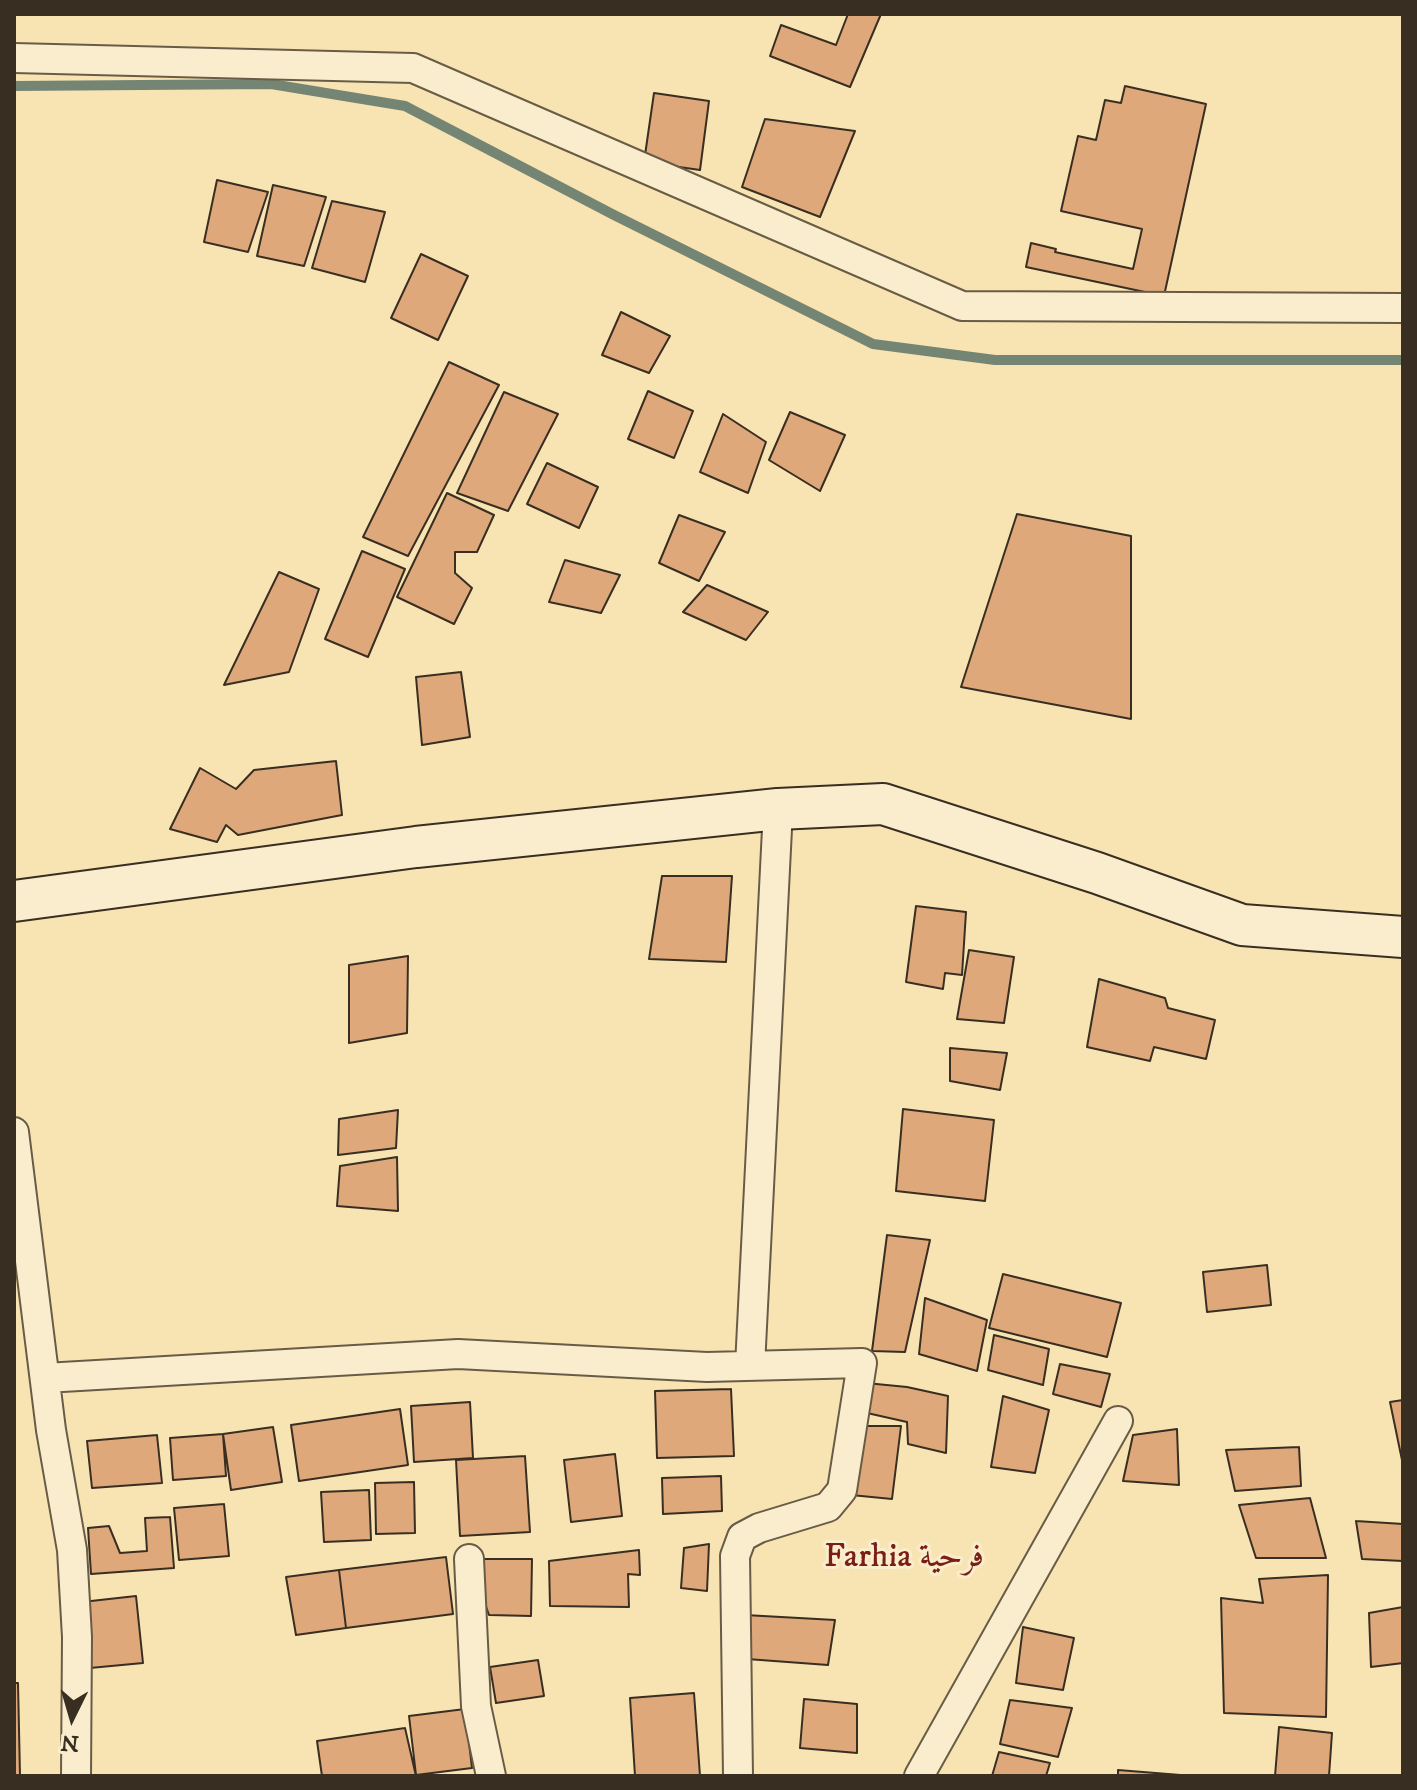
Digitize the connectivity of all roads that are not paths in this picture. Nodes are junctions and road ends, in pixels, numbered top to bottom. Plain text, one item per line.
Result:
1 (14, 58) edge
2 (1403, 308) edge
3 (778, 809) junction
4 (14, 901) edge
5 (1403, 937) edge
6 (14, 1132) edge
7 (750, 1366) junction
8 (45, 1378) junction
9 (1118, 1421) dead end
10 (469, 1559) dead end
11 (76, 1776) edge
12 (491, 1776) edge
13 (738, 1776) edge
14 (919, 1776) edge

1 - 2 street
3 - 4 street
3 - 5 street
3 - 7 street
6 - 8 street
7 - 8 street
7 - 13 street
8 - 11 street
9 - 14 street
10 - 12 street

